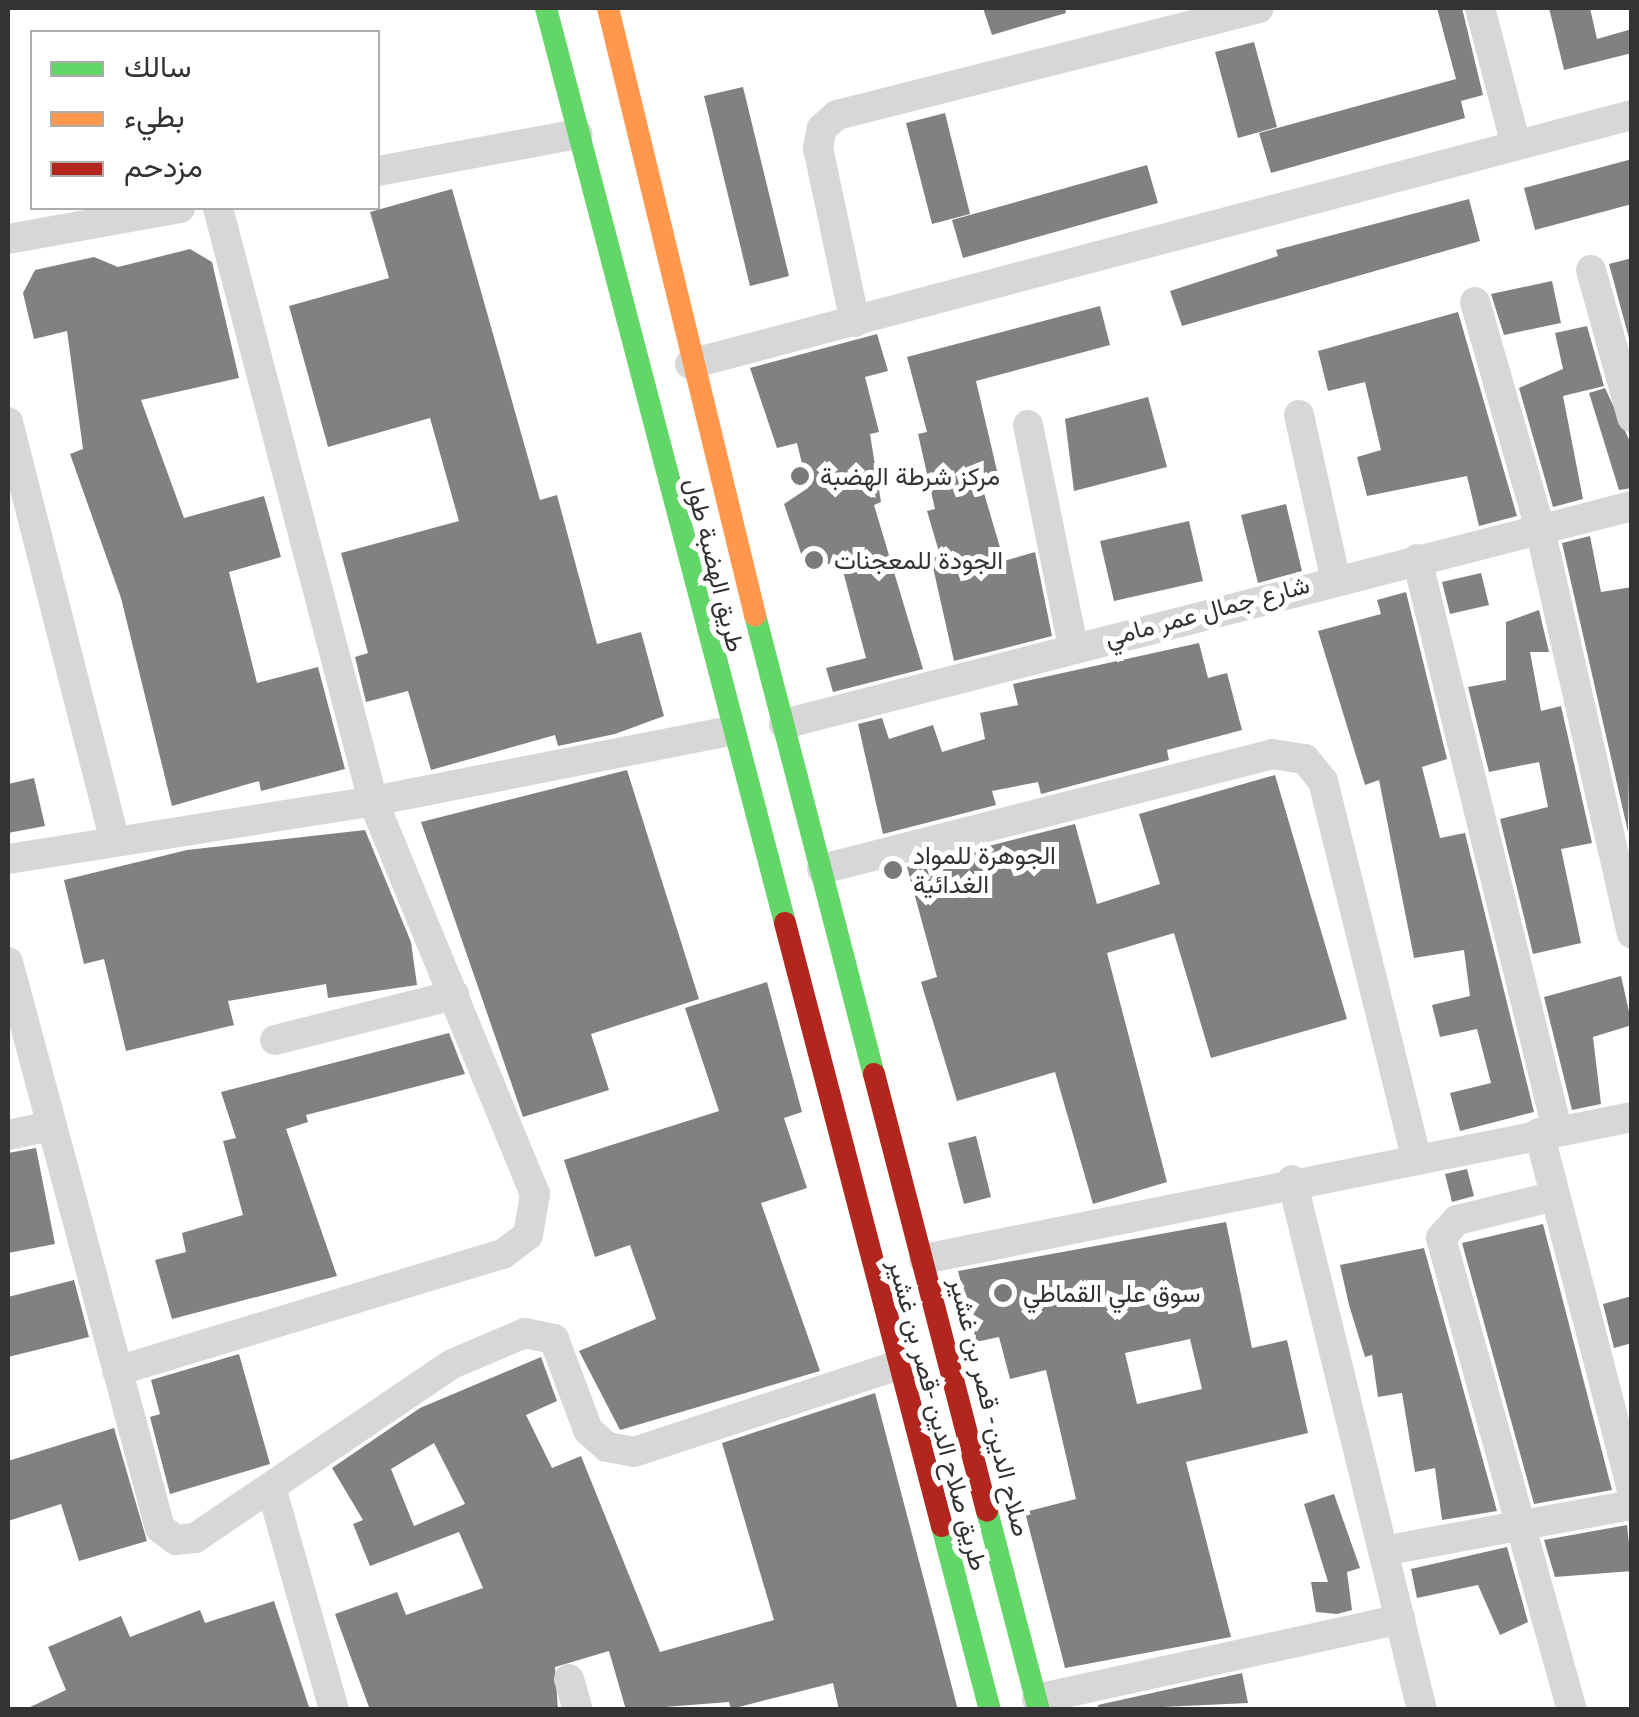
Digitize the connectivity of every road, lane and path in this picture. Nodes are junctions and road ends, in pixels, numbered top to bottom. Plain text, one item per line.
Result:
1 (546, 8) edge
2 (608, 8) edge
3 (1259, 8) edge
4 (1480, 8) edge
5 (1632, 115) edge
6 (578, 134) junction
7 (1516, 146) junction
8 (380, 171) edge
9 (169, 210) edge
10 (219, 210) edge
11 (8, 239) edge
12 (1590, 270) dead end
13 (1475, 302) dead end
14 (855, 322) junction
15 (690, 364) junction
16 (1299, 414) dead end
17 (1632, 416) edge
18 (8, 422) edge
19 (1028, 425) dead end
20 (1632, 506) edge
21 (1540, 529) junction
22 (1417, 559) junction
23 (1335, 576) junction
24 (1073, 647) junction
25 (784, 724) junction
26 (729, 731) junction
27 (373, 801) junction
28 (115, 842) junction
29 (8, 859) edge
30 (822, 868) junction
31 (1632, 934) edge
32 (8, 962) edge
33 (454, 995) junction
34 (275, 1040) dead end
35 (1632, 1118) edge
36 (889, 1119) joint
37 (51, 1126) junction
38 (1548, 1131) junction
39 (8, 1135) edge
40 (835, 1135) joint
41 (1416, 1157) junction
42 (1292, 1180) junction
43 (1555, 1196) junction
44 (924, 1259) junction
45 (896, 1366) junction
46 (117, 1371) junction
47 (271, 1487) junction
48 (1632, 1491) edge
49 (1632, 1505) edge
50 (1522, 1527) junction
51 (1383, 1551) junction
52 (1400, 1619) junction
53 (569, 1678) dead end
54 (1038, 1704) edge
55 (334, 1710) edge
56 (578, 1710) edge
57 (990, 1710) edge
58 (1422, 1710) edge
59 (1572, 1710) edge

1 - 6 highway, طريق الهضبة طول
2 - 15 highway, طريق الهضبة طول
3 - 14 street
4 - 7 street
5 - 7 street
6 - 8 street
6 - 26 highway, طريق الهضبة طول
7 - 14 street
9 - 11 street
10 - 27 street
12 - 17 street
13 - 21 street
14 - 15 street
15 - 25 highway, طريق الهضبة طول
16 - 23 street
18 - 28 street
19 - 24 street
20 - 21 street, شارع جمال عمر مامي
21 - 22 street, شارع جمال عمر مامي
21 - 31 street
22 - 23 street, شارع جمال عمر مامي
22 - 38 street
23 - 24 street, شارع جمال عمر مامي
24 - 25 street, شارع جمال عمر مامي
25 - 30 highway, طريق الهضبة طول
26 - 27 street
26 - 40 highway, طريق الهضبة طول
27 - 28 street
27 - 33 street
28 - 29 street
30 - 36 highway, طريق الهضبة طول
30 - 41 street
32 - 37 street
33 - 34 street
33 - 46 street
35 - 38 street
36 - 44 highway, صلاح الدين - قصر بن غشير
37 - 39 street
37 - 46 street
38 - 41 street
38 - 43 street
40 - 45 highway, طريق صلاح الدين -قصر بن غشير
41 - 42 street
42 - 44 street
42 - 51 street
43 - 48 street
43 - 50 street
44 - 54 highway, صلاح الدين - قصر بن غشير
45 - 47 street
45 - 57 highway, طريق صلاح الدين -قصر بن غشير
46 - 47 street
47 - 55 street
49 - 50 street
50 - 51 street
50 - 59 street
51 - 52 street
52 - 54 street
52 - 58 street
53 - 56 street

